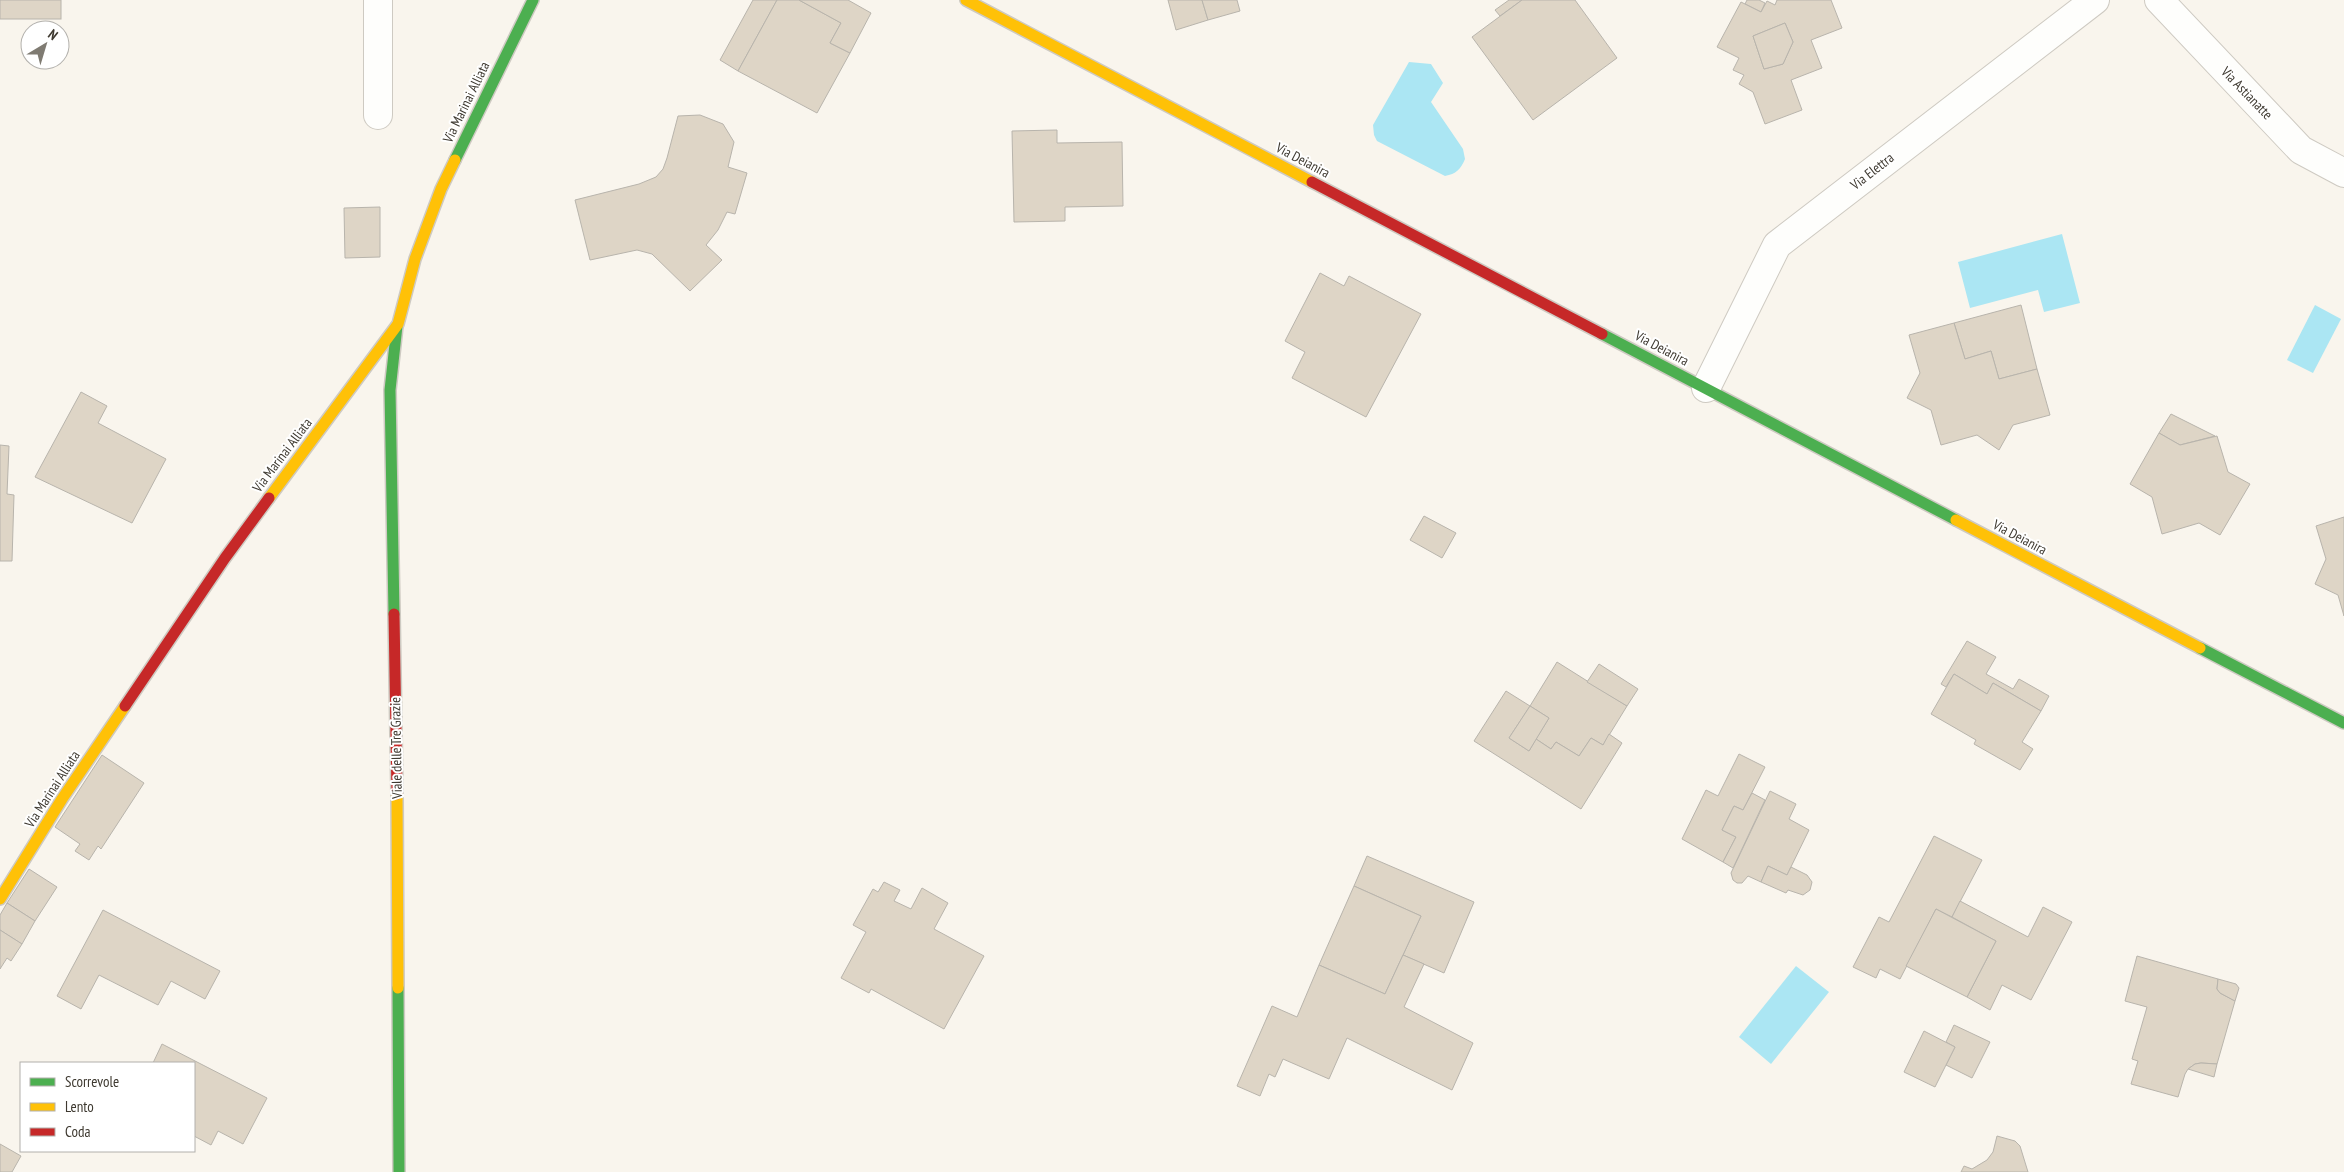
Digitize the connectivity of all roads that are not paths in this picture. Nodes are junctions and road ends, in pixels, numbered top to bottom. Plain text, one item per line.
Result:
1 (378, 0) edge
2 (532, 0) edge
3 (966, 0) edge
4 (2094, 0) edge
5 (2159, 0) edge
6 (378, 115) dead end
7 (2344, 173) edge
8 (398, 324) junction
9 (1706, 388) junction
10 (2344, 723) edge
11 (0, 899) edge
12 (399, 1172) edge

1 - 6 street
2 - 8 street, Via Marinai Alliata
3 - 9 street, Via Deianira
4 - 9 street, Via Elettra
5 - 7 street, Via Astianatte
8 - 11 street, Via Marinai Alliata
8 - 12 street, Viale delle Tre Grazie
9 - 10 street, Via Deianira

